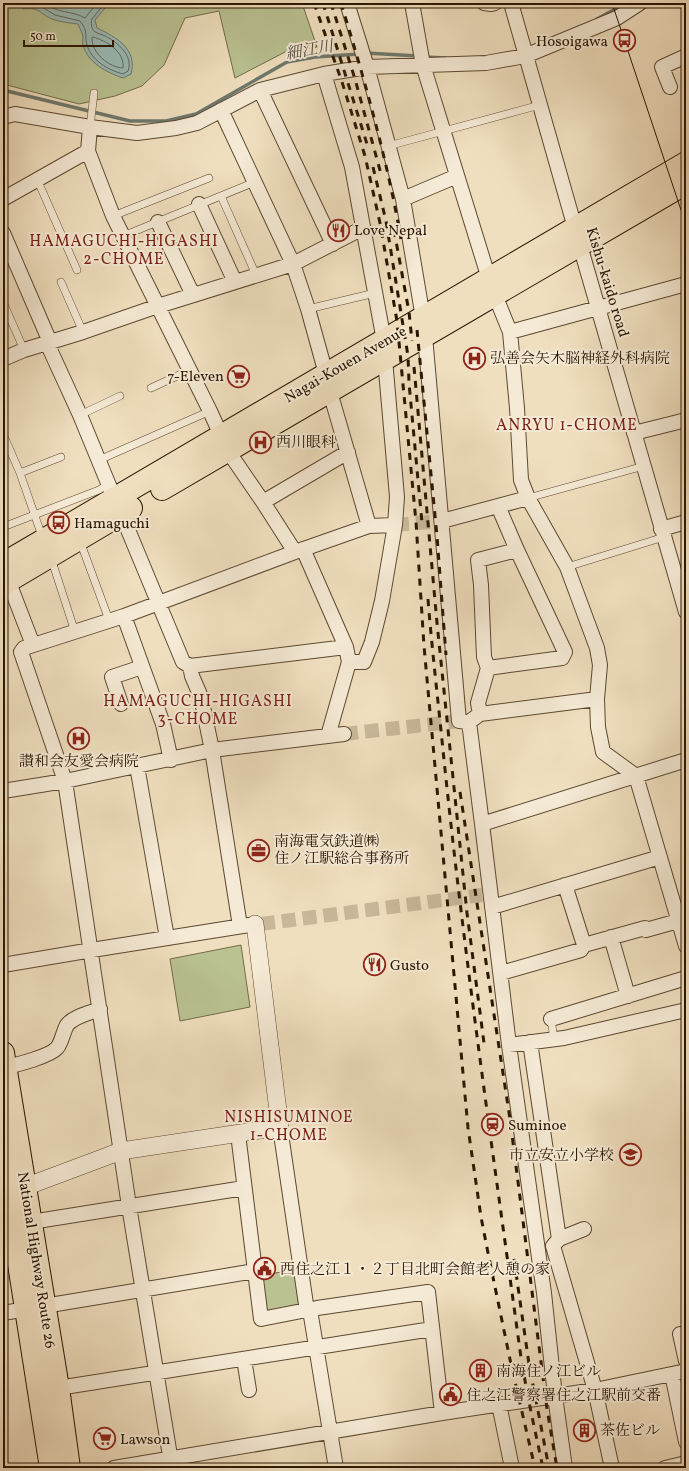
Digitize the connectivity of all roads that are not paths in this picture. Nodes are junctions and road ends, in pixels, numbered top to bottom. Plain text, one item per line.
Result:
1 (347, 3) edge
2 (412, 3) edge
3 (484, 3) edge
4 (495, 3) edge
5 (511, 3) edge
6 (640, 3) edge
7 (524, 50) junction
8 (686, 56) edge
9 (366, 64) junction
10 (423, 65) junction
11 (324, 74) junction
12 (670, 87) dead end
13 (260, 90) junction
14 (94, 93) dead end
15 (540, 105) junction
16 (221, 110) junction
17 (3, 117) edge
18 (90, 127) junction
19 (443, 131) junction
20 (388, 146) junction
21 (88, 151) junction
22 (686, 163) edge
23 (457, 176) junction
24 (209, 178) dead end
25 (37, 179) junction
26 (255, 182) junction
27 (686, 183) edge
28 (221, 196) junction
29 (3, 199) edge
30 (403, 199) junction
31 (199, 204) junction
32 (113, 216) junction
33 (158, 222) junction
34 (363, 228) junction
35 (3, 233) edge
36 (123, 236) junction
37 (577, 237) junction
38 (333, 244) junction
39 (293, 264) junction
40 (76, 270) dead end
41 (256, 276) junction
42 (61, 282) dead end
43 (235, 282) junction
44 (686, 284) edge
45 (492, 287) junction
46 (375, 293) junction
47 (193, 295) junction
48 (3, 302) edge
49 (158, 306) junction
50 (308, 308) junction
51 (598, 308) junction
52 (424, 327) junction
53 (83, 332) junction
54 (510, 332) junction
55 (49, 343) junction
56 (24, 350) junction
57 (384, 350) junction
58 (3, 359) edge
59 (190, 370) junction
60 (328, 383) junction
61 (151, 388) dead end
62 (120, 396) dead end
63 (210, 411) junction
64 (80, 415) junction
65 (686, 420) edge
66 (3, 434) edge
67 (634, 434) junction
68 (225, 444) junction
69 (348, 452) junction
70 (61, 458) dead end
71 (99, 460) junction
72 (644, 466) junction
73 (20, 473) junction
74 (528, 498) junction
75 (115, 499) junction
76 (263, 502) junction
77 (498, 506) junction
78 (34, 515) junction
79 (442, 521) junction
80 (686, 522) edge
81 (395, 525) junction
82 (369, 526) junction
83 (3, 527) edge
84 (663, 533) junction
85 (79, 539) junction
86 (47, 548) junction
87 (299, 550) junction
88 (517, 550) junction
89 (567, 567) junction
90 (4, 571) edge
91 (158, 603) junction
92 (686, 612) edge
93 (124, 616) junction
94 (110, 620) junction
95 (75, 632) junction
96 (33, 645) junction
97 (346, 647) junction
98 (349, 662) junction
99 (190, 666) junction
100 (142, 667) junction
101 (488, 668) junction
102 (598, 699) junction
103 (121, 704) dead end
104 (474, 718) junction
105 (344, 734) tunnel mouth
106 (328, 736) junction
107 (212, 750) junction
108 (171, 760) junction
109 (686, 760) edge
110 (137, 766) junction
111 (636, 776) junction
112 (65, 781) junction
113 (3, 791) edge
114 (482, 824) junction
115 (660, 857) junction
116 (565, 885) junction
117 (488, 899) junction
118 (678, 921) junction
119 (252, 925) junction
120 (611, 937) junction
121 (167, 938) junction
122 (584, 945) junction
123 (686, 946) edge
124 (92, 950) junction
125 (3, 965) edge
126 (501, 973) junction
127 (686, 978) edge
128 (628, 996) junction
129 (100, 1009) junction
130 (686, 1010) edge
131 (551, 1019) joint
132 (554, 1039) junction
133 (530, 1042) junction
134 (509, 1045) junction
135 (4, 1060) edge
136 (280, 1127) junction
137 (238, 1134) junction
138 (121, 1151) junction
139 (3, 1162) edge
140 (244, 1188) junction
141 (12, 1194) edge
142 (129, 1206) junction
143 (31, 1222) junction
144 (584, 1229) dead end
145 (559, 1239) junction
146 (255, 1271) junction
147 (143, 1290) junction
148 (36, 1307) junction
149 (308, 1311) junction
150 (3, 1313) edge
151 (432, 1328) junction
152 (680, 1334) dead end
153 (315, 1347) junction
154 (244, 1358) junction
155 (686, 1361) edge
156 (686, 1371) edge
157 (156, 1373) junction
158 (672, 1374) junction
159 (58, 1388) junction
160 (249, 1390) dead end
161 (595, 1390) junction
162 (555, 1396) junction
163 (499, 1404) junction
164 (442, 1413) junction
165 (330, 1432) junction
166 (686, 1442) edge
167 (686, 1463) edge
168 (171, 1464) edge
169 (51, 1468) edge
170 (69, 1468) edge
171 (114, 1468) edge
172 (336, 1468) edge
173 (512, 1468) edge
174 (564, 1468) edge
175 (612, 1468) edge
176 (665, 1468) edge

1 - 9 street
2 - 10 street
3 - 4 street
5 - 7 street, Kishu-kaido road
6 - 7 street
7 - 10 street
7 - 15 street, Kishu-kaido road
8 - 12 street
9 - 10 street
9 - 11 street
9 - 20 street
10 - 19 street
11 - 13 street
11 - 34 street
13 - 16 street
13 - 38 street
14 - 18 lane
15 - 19 lane
15 - 37 street, Kishu-kaido road
16 - 18 street
16 - 26 street
17 - 18 street
18 - 21 street
19 - 20 lane
19 - 23 street
20 - 30 street
21 - 25 street
21 - 32 street
22 - 37 highway, Nagai-Kouen Avenue
23 - 30 street
23 - 45 street
24 - 32 lane
25 - 29 street
25 - 40 lane
26 - 28 lane
26 - 39 street
27 - 37 highway, Nagai-Kouen Avenue
28 - 31 lane
28 - 41 lane
30 - 52 street
31 - 33 lane
31 - 43 street
32 - 36 street
33 - 36 lane
33 - 47 street
34 - 38 street
34 - 46 street
35 - 55 street
36 - 49 street
37 - 45 highway, Nagai-Kouen Avenue
37 - 51 street, Kishu-kaido road
38 - 39 street
39 - 41 street
39 - 50 street
41 - 43 street
42 - 53 lane
43 - 47 street
44 - 51 street
45 - 52 highway, Nagai-Kouen Avenue
45 - 54 street
46 - 50 lane
46 - 57 street
47 - 49 street
48 - 56 lane
49 - 53 street
49 - 59 street
50 - 60 street
51 - 54 street
51 - 67 street, Kishu-kaido road
52 - 57 highway, Nagai-Kouen Avenue
52 - 79 street
53 - 55 street
54 - 74 street
55 - 56 street
55 - 64 street
56 - 58 street
57 - 60 highway, Nagai-Kouen Avenue
57 - 81 street
59 - 61 lane
59 - 63 street
60 - 68 highway, Nagai-Kouen Avenue
60 - 69 street
62 - 64 lane
63 - 68 street
63 - 71 lane
64 - 71 street
65 - 67 street
66 - 73 lane
67 - 72 street, Kishu-kaido road
68 - 75 highway, Nagai-Kouen Avenue
68 - 76 street
69 - 76 street
69 - 82 street
70 - 73 lane
71 - 75 street
72 - 74 lane
72 - 84 street, Kishu-kaido road
73 - 78 lane
74 - 77 street
74 - 89 street
75 - 78 lane
75 - 85 highway, Nagai-Kouen Avenue
75 - 86 highway, Nagai-Kouen Avenue
75 - 91 street
76 - 87 street
77 - 79 street
77 - 88 street
78 - 83 lane
78 - 86 lane
79 - 104 street
80 - 84 street
81 - 82 street
81 - 98 street
82 - 87 street
84 - 89 lane
84 - 92 street, Kishu-kaido road
85 - 86 highway, Nagai-Kouen Avenue
85 - 94 lane
86 - 90 highway, Nagai-Kouen Avenue
86 - 95 lane
87 - 91 street
87 - 97 street
88 - 101 street
88 - 101 street
89 - 102 street
90 - 96 street
91 - 93 street
91 - 99 street
93 - 94 street
93 - 100 street
94 - 95 street
95 - 96 street
96 - 112 street
97 - 98 street
97 - 99 street
98 - 106 street
99 - 107 street
100 - 103 street
100 - 108 street
101 - 104 street
102 - 104 street
102 - 111 street
104 - 114 street
105 - 106 street
106 - 107 street
107 - 108 street
107 - 119 street
108 - 110 street
109 - 111 street
110 - 112 street
110 - 121 street
111 - 114 street
111 - 115 street
112 - 113 street
112 - 124 street
114 - 117 street
115 - 116 street
115 - 118 street
116 - 117 street
116 - 122 street
117 - 126 street
118 - 120 street
118 - 123 street
119 - 121 street
119 - 136 street
120 - 122 street
120 - 128 street
121 - 124 street
122 - 126 street
124 - 125 street
124 - 129 street
126 - 134 street
127 - 128 street
128 - 131 street
129 - 135 street
129 - 138 street
130 - 132 street
131 - 132 lane
132 - 133 street
133 - 134 street
133 - 145 street
134 - 162 street
135 - 141 highway, National Highway Route 26
136 - 137 street
136 - 149 street
137 - 138 street
137 - 140 street
138 - 141 street
138 - 142 street
139 - 141 highway, National Highway Route 26
140 - 142 street
140 - 146 street
141 - 143 highway, National Highway Route 26
141 - 148 highway, National Highway Route 26
142 - 143 street
142 - 147 street
143 - 148 highway, National Highway Route 26
144 - 145 street
145 - 161 street
146 - 147 street
146 - 149 street
147 - 148 street
147 - 157 street
148 - 150 street
148 - 159 highway, National Highway Route 26
148 - 169 highway, National Highway Route 26
149 - 151 street
149 - 153 street
151 - 153 street
151 - 164 street
152 - 155 street
153 - 154 street
153 - 165 street
154 - 157 street
154 - 160 street
156 - 158 street
157 - 159 street
157 - 168 street
158 - 161 street
158 - 166 street
159 - 170 highway, National Highway Route 26
161 - 162 street
161 - 175 street
162 - 163 street
162 - 174 street
163 - 164 street
163 - 173 street
164 - 165 street
165 - 168 street
165 - 172 street
167 - 176 street
168 - 171 street

